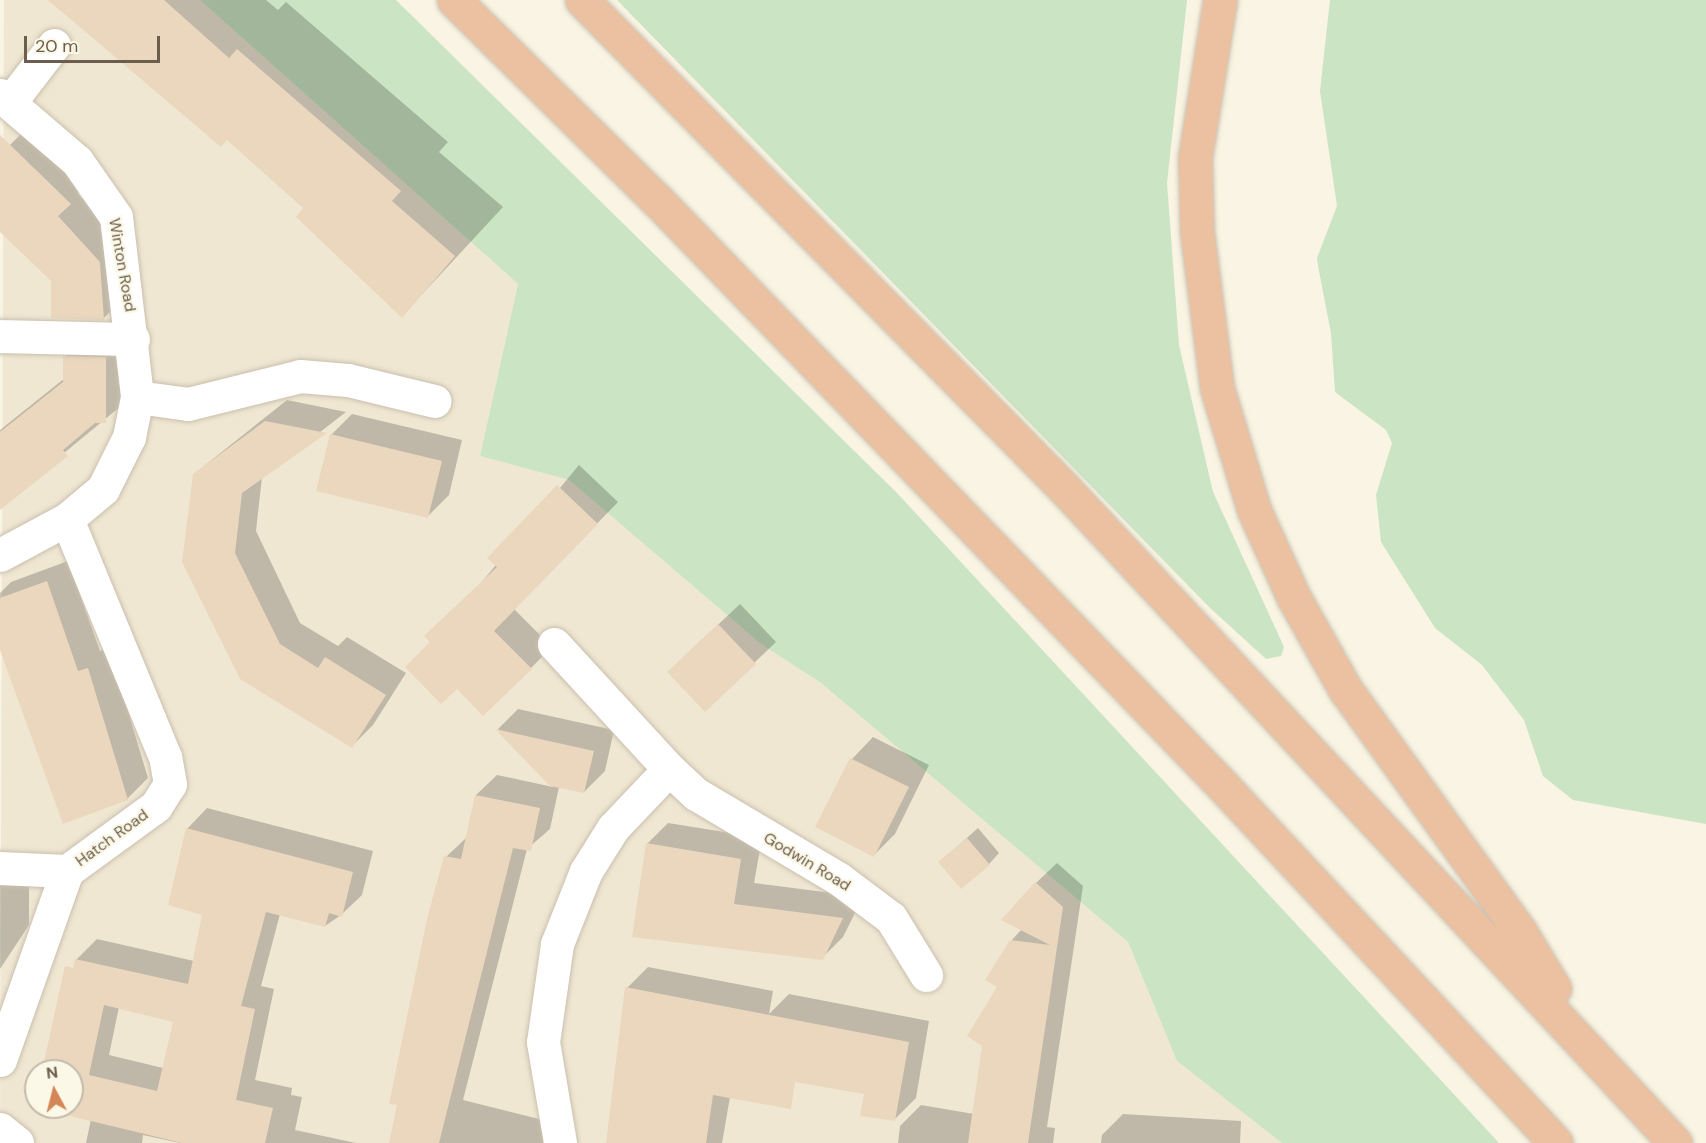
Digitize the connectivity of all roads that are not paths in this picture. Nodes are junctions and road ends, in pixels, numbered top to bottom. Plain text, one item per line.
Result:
1 (454, 0) edge
2 (582, 0) edge
3 (1220, 0) edge
4 (54, 45) dead end
5 (5, 98) edge
6 (0, 336) edge
7 (133, 339) junction
8 (137, 397) junction
9 (435, 400) dead end
10 (67, 519) junction
11 (0, 555) edge
12 (554, 644) dead end
13 (669, 769) junction
14 (0, 868) edge
15 (67, 871) junction
16 (926, 975) dead end
17 (1587, 1043) junction
18 (0, 1060) edge
19 (0, 1129) edge
20 (17, 1143) edge
21 (560, 1143) edge
22 (1556, 1143) edge
23 (1675, 1143) edge

1 - 22 highway
2 - 17 highway
3 - 17 highway
4 - 5 street, Winton Road
5 - 7 street, Winton Road
6 - 7 street
7 - 8 street, Winton Road
8 - 9 street
8 - 10 street, Winton Road
10 - 11 street, Winton Road
10 - 15 street, Hatch Road
12 - 13 street, Godwin Road
13 - 16 street, Godwin Road
13 - 21 street
14 - 15 street
15 - 18 street, Hatch Road
17 - 23 highway
19 - 20 street

